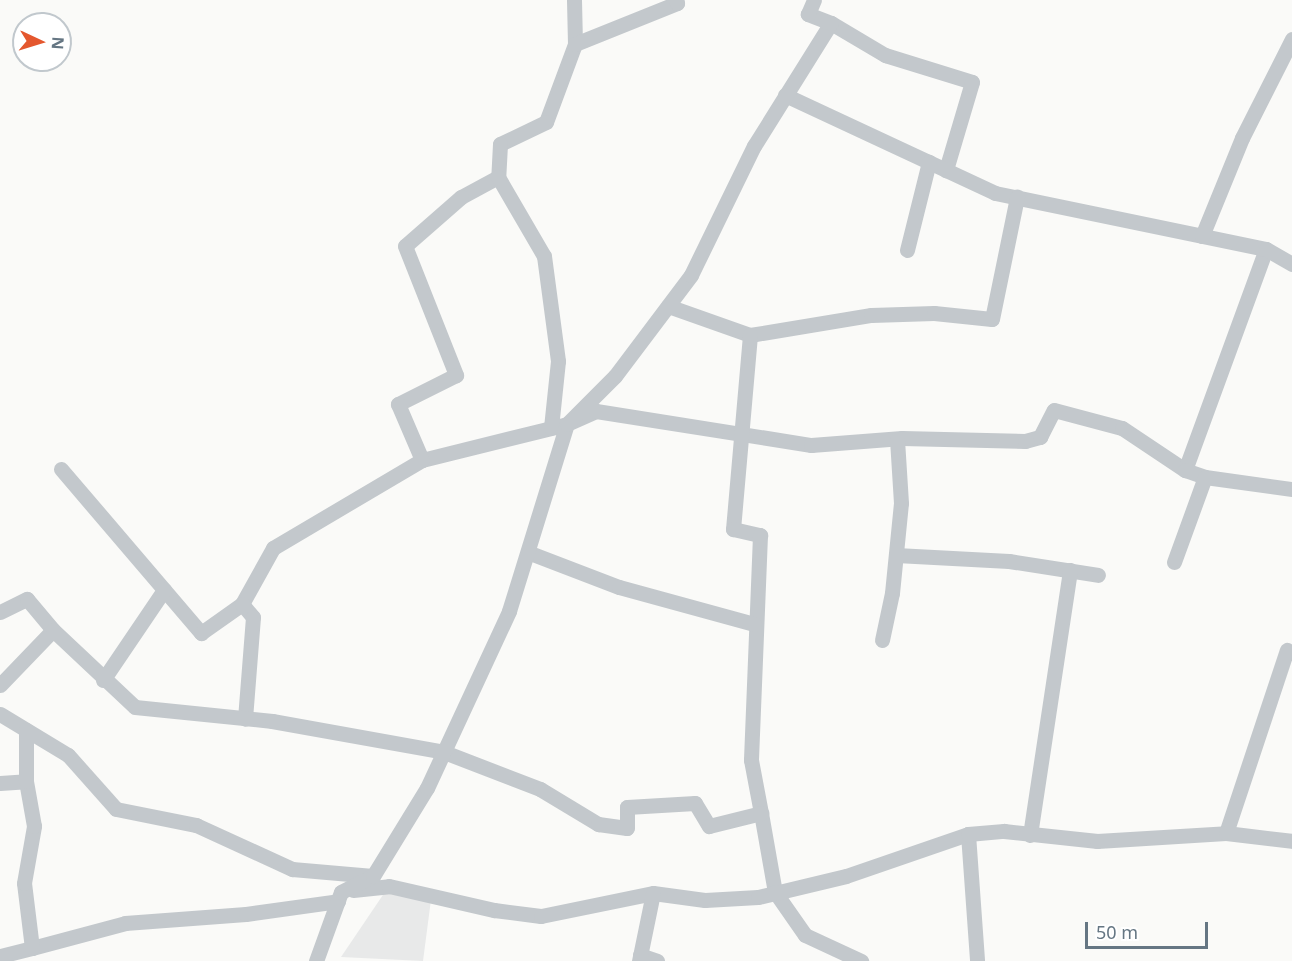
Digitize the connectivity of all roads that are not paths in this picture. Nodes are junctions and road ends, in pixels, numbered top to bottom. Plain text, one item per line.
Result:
1 (574, 0) edge
2 (676, 0) edge
3 (798, 0) edge
4 (811, 7) edge
5 (831, 23) junction
6 (1292, 39) edge
7 (575, 45) junction
8 (785, 95) junction
9 (929, 162) junction
10 (946, 170) junction
11 (498, 177) junction
12 (1017, 197) junction
13 (1202, 236) junction
14 (1266, 249) junction
15 (907, 250) dead end
16 (1292, 264) edge
17 (668, 306) junction
18 (750, 335) junction
19 (567, 424) junction
20 (551, 428) junction
21 (740, 435) junction
22 (897, 439) junction
23 (422, 460) junction
24 (61, 469) dead end
25 (1185, 470) junction
26 (1205, 477) junction
27 (1292, 489) edge
28 (530, 553) junction
29 (896, 555) junction
30 (1173, 562) dead end
31 (1070, 570) junction
32 (1098, 574) dead end
33 (164, 590) junction
34 (242, 604) junction
35 (0, 612) edge
36 (754, 624) junction
37 (53, 630) junction
38 (882, 640) dead end
39 (1287, 650) dead end
40 (103, 681) junction
41 (0, 685) edge
42 (0, 714) edge
43 (245, 719) junction
44 (26, 730) junction
45 (444, 752) junction
46 (26, 781) junction
47 (0, 783) edge
48 (760, 813) junction
49 (1226, 833) junction
50 (968, 834) junction
51 (1029, 834) junction
52 (1292, 841) edge
53 (373, 876) junction
54 (775, 892) junction
55 (653, 893) junction
56 (340, 896) junction
57 (32, 948) junction
58 (0, 956) edge
59 (639, 958) edge
60 (316, 961) edge
61 (657, 961) edge
62 (861, 961) edge
63 (976, 961) edge

1 - 7 street
2 - 7 street
3 - 4 street
4 - 5 street
5 - 8 street
5 - 10 street
6 - 13 street
7 - 11 street
8 - 9 street
8 - 17 street
9 - 10 street
9 - 15 street
10 - 12 street
11 - 20 street
11 - 23 street
12 - 13 street
12 - 18 street
13 - 14 street
14 - 16 street
14 - 25 street
17 - 18 street
17 - 19 street
18 - 21 street
19 - 20 street
19 - 21 street
19 - 28 street
20 - 23 street
21 - 22 street
21 - 36 street
22 - 25 street
22 - 29 street
23 - 34 street
24 - 33 street
25 - 26 street
26 - 27 street
26 - 30 street
28 - 36 street
28 - 45 street
29 - 31 street
29 - 38 street
31 - 32 street
31 - 51 street
33 - 34 street
33 - 40 street
34 - 43 street
35 - 37 street
36 - 48 street
37 - 40 street
37 - 41 street
39 - 49 street
40 - 43 street
42 - 44 street
43 - 45 street
44 - 46 street
44 - 53 street
45 - 48 street
45 - 53 street
46 - 47 street
46 - 57 street
48 - 54 street
49 - 51 street
49 - 52 street
50 - 51 street
50 - 54 street
50 - 63 street
53 - 56 street
54 - 55 street
54 - 62 street
55 - 56 street
55 - 59 street
56 - 57 street
56 - 60 street
57 - 58 street
59 - 61 street

